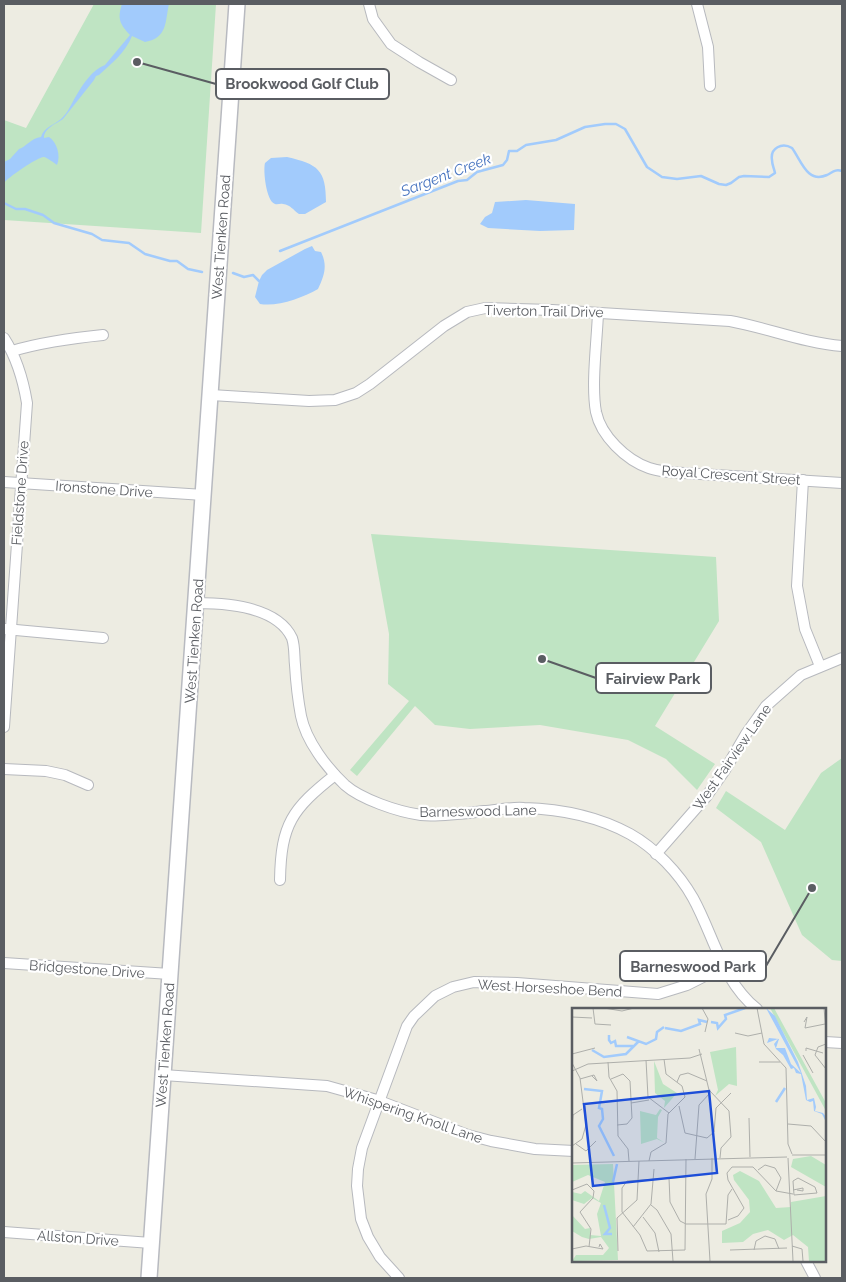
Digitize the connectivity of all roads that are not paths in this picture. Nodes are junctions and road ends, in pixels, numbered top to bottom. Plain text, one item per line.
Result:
1 (237, 4) edge
2 (369, 4) edge
3 (697, 4) edge
4 (451, 80) dead end
5 (710, 86) dead end
6 (598, 313) junction
7 (103, 335) dead end
8 (4, 338) edge
9 (842, 346) edge
10 (12, 351) junction
11 (211, 395) junction
12 (803, 480) junction
13 (4, 482) edge
14 (842, 483) edge
15 (21, 484) junction
16 (204, 495) junction
17 (196, 603) junction
18 (7, 629) edge
19 (103, 638) dead end
20 (842, 658) edge
21 (820, 666) junction
22 (4, 727) edge
23 (4, 769) edge
24 (335, 774) junction
25 (88, 785) dead end
26 (656, 854) junction
27 (280, 880) dead end
28 (4, 963) edge
29 (723, 967) junction
30 (170, 974) junction
31 (755, 1008) edge
32 (826, 1042) edge
33 (842, 1043) edge
34 (163, 1075) junction
35 (380, 1101) junction
36 (572, 1151) edge
37 (4, 1232) edge
38 (152, 1243) junction
39 (807, 1262) edge
40 (149, 1278) edge
41 (399, 1278) edge
42 (815, 1278) edge

1 - 11 street, West Tienken Road
2 - 4 street
3 - 5 street
6 - 9 street, Tiverton Trail Drive
6 - 11 street, Tiverton Trail Drive
6 - 12 street, Royal Crescent Street
7 - 10 street
8 - 10 street, Fieldstone Drive
10 - 15 street, Fieldstone Drive
11 - 16 street, West Tienken Road
12 - 14 street, Royal Crescent Street
12 - 21 street
13 - 15 street, Ironstone Drive
15 - 16 street, Ironstone Drive
15 - 18 street, Fieldstone Drive
16 - 17 street, West Tienken Road
17 - 24 street, Barneswood Lane
17 - 30 street, West Tienken Road
18 - 19 street
18 - 22 street, Fieldstone Drive
20 - 21 street, West Fairview Lane
21 - 26 street, West Fairview Lane
23 - 25 street
24 - 26 street, Barneswood Lane
24 - 27 street
26 - 29 street, Barneswood Lane
28 - 30 street, Bridgestone Drive
29 - 31 street, Barneswood Lane
29 - 35 street, West Horseshoe Bend
30 - 34 street, West Tienken Road
32 - 33 street
34 - 35 street, Whispering Knoll Lane
34 - 38 street, West Tienken Road
35 - 36 street, Whispering Knoll Lane
35 - 41 street, West Horseshoe Bend
37 - 38 street, Allston Drive
38 - 40 street, West Tienken Road
39 - 42 street

